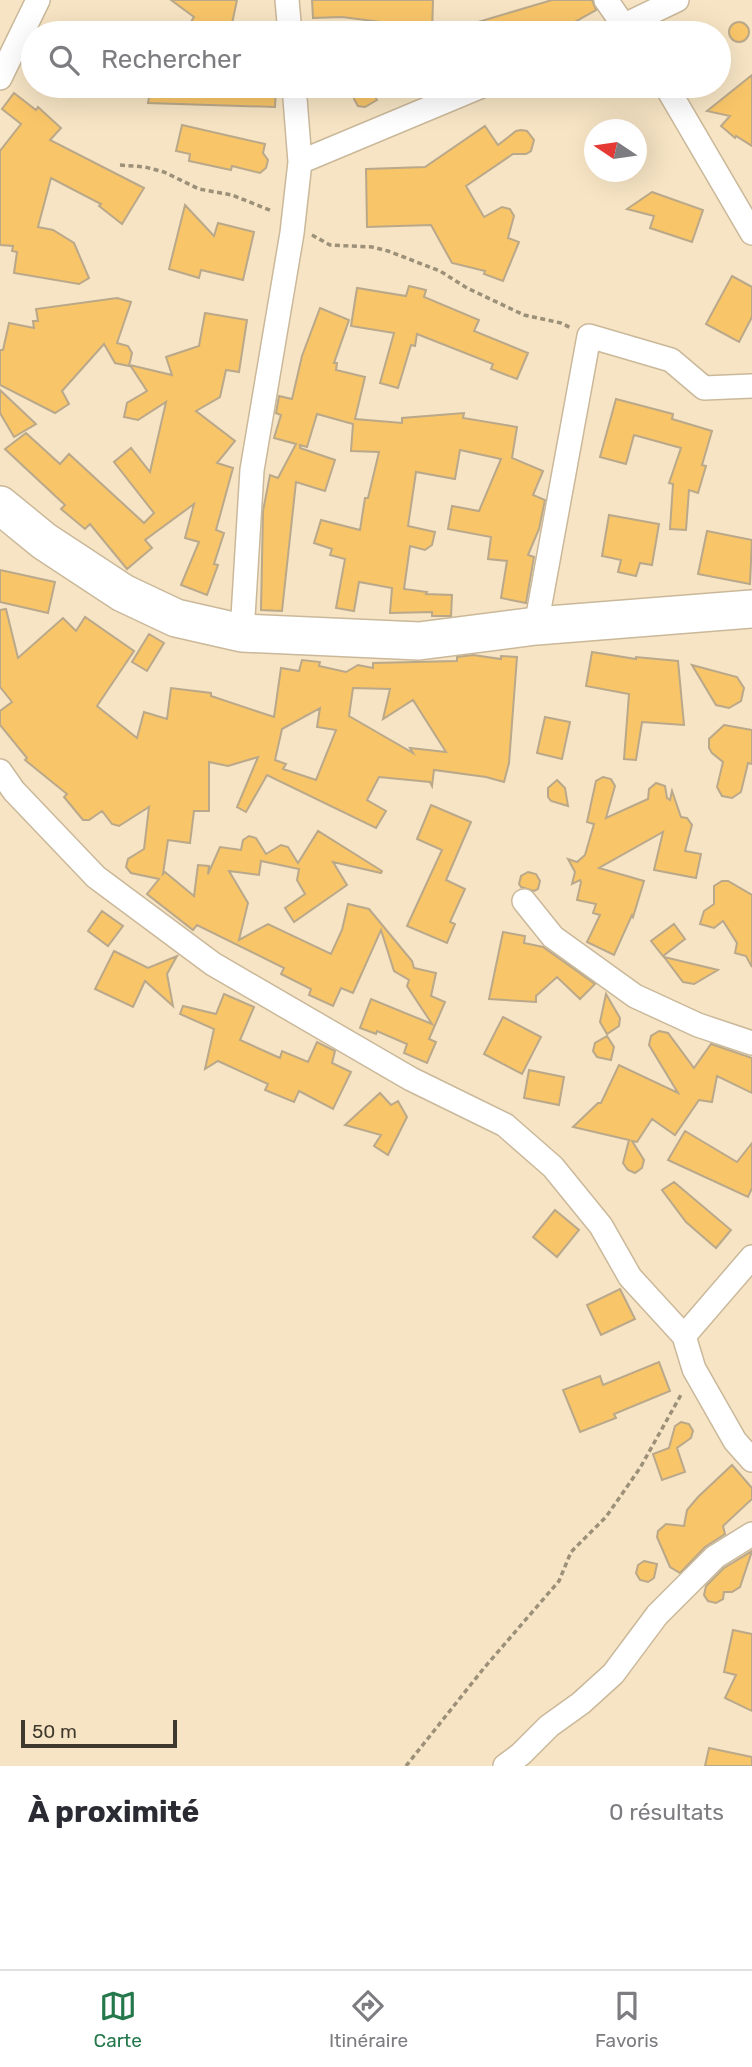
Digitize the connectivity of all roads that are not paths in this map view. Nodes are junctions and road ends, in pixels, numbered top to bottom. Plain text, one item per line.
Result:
1 (38, 0) edge
2 (287, 0) edge
3 (606, 0) edge
4 (677, 0) edge
5 (28, 21) edge
6 (289, 21) edge
7 (615, 21) edge
8 (638, 21) edge
9 (21, 35) edge
10 (0, 78) edge
11 (295, 98) edge
12 (453, 98) edge
13 (673, 98) edge
14 (300, 162) junction
15 (752, 233) edge
16 (752, 386) edge
17 (0, 505) edge
18 (752, 609) edge
19 (536, 626) junction
20 (242, 633) junction
21 (0, 771) edge
22 (524, 901) dead end
23 (752, 1043) edge
24 (752, 1257) edge
25 (684, 1336) junction
26 (752, 1460) edge
27 (752, 1534) edge
28 (505, 1766) edge

1 - 5 street
2 - 6 street
3 - 7 street
4 - 8 street
9 - 10 street
11 - 14 street
12 - 14 street
13 - 15 street
14 - 20 street
16 - 19 street
17 - 20 main road
18 - 19 main road
19 - 20 main road
21 - 25 street
22 - 23 street
24 - 25 street
25 - 26 street
27 - 28 street

